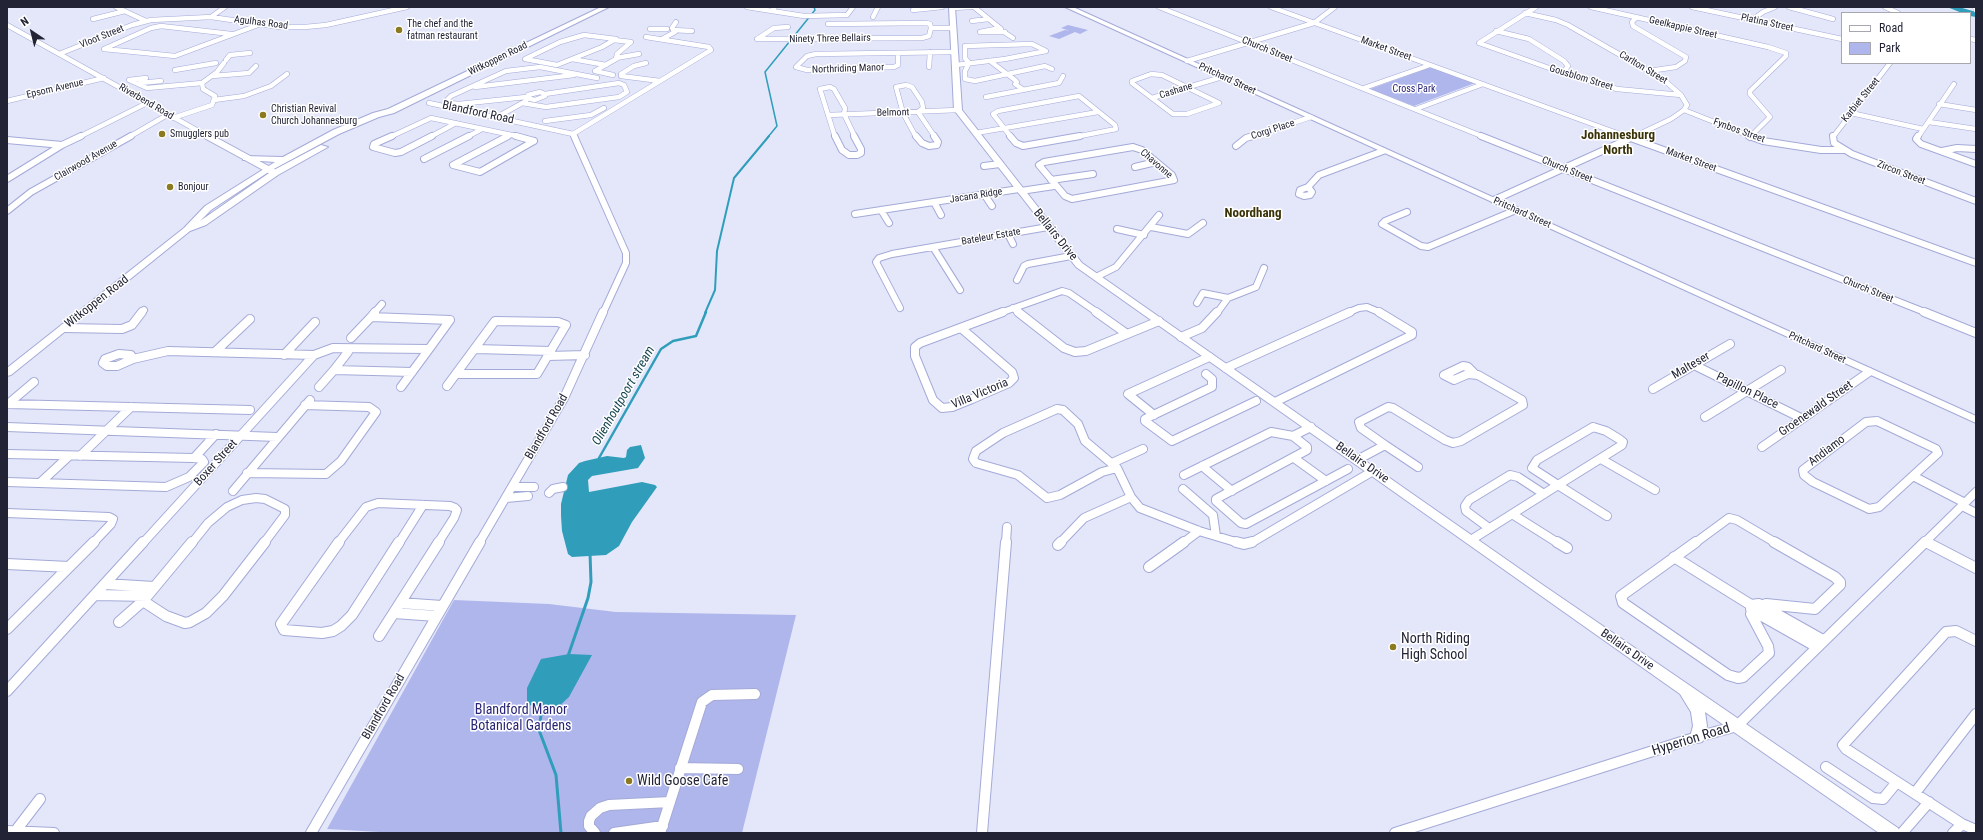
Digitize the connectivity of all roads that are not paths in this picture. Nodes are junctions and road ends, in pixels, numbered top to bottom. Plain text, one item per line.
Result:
1 (116, 7) edge
2 (225, 7) edge
3 (407, 7) edge
4 (606, 7) edge
5 (742, 7) edge
6 (747, 7) edge
7 (775, 7) edge
8 (853, 7) edge
9 (878, 7) edge
10 (947, 7) edge
11 (972, 7) edge
12 (1068, 7) edge
13 (1159, 7) edge
14 (1271, 7) edge
15 (1335, 7) edge
16 (1536, 7) edge
17 (1591, 7) edge
18 (1692, 7) edge
19 (1775, 7) edge
20 (1789, 7) edge
21 (1885, 7) edge
22 (1975, 7) edge
23 (913, 9) edge
24 (1976, 10) edge
25 (125, 11) junction
26 (772, 11) junction
27 (1896, 12) edge
28 (1525, 14) junction
29 (943, 15) dead end
30 (912, 16) dead end
31 (211, 17) junction
32 (873, 17) dead end
33 (1637, 18) junction
34 (93, 19) dead end
35 (988, 19) junction
36 (1833, 19) dead end
37 (1752, 20) junction
38 (146, 21) junction
39 (972, 21) dead end
40 (676, 22) dead end
41 (1314, 23) junction
42 (260, 24) junction
43 (828, 24) dead end
44 (7, 25) edge
45 (788, 27) dead end
46 (931, 28) junction
47 (953, 28) junction
48 (1000, 28) junction
49 (650, 29) dead end
50 (670, 30) junction
51 (692, 31) dead end
52 (1496, 31) junction
53 (1004, 32) junction
54 (232, 34) junction
55 (646, 37) dead end
56 (654, 38) junction
57 (1013, 38) dead end
58 (616, 39) junction
59 (661, 39) junction
60 (1841, 39) edge
61 (1249, 43) junction
62 (930, 52) junction
63 (955, 52) junction
64 (250, 53) dead end
65 (898, 53) junction
66 (59, 54) junction
67 (639, 54) dead end
68 (616, 58) junction
69 (572, 59) junction
70 (990, 61) junction
71 (1187, 61) junction
72 (225, 62) junction
73 (646, 63) dead end
74 (969, 63) junction
75 (1889, 64) edge
76 (606, 65) junction
77 (956, 65) junction
78 (1430, 65) junction
79 (256, 66) dead end
80 (930, 67) dead end
81 (1052, 69) dead end
82 (175, 70) dead end
83 (1649, 71) junction
84 (1563, 73) junction
85 (287, 74) dead end
86 (579, 74) junction
87 (1006, 74) junction
88 (621, 75) junction
89 (211, 76) junction
90 (1062, 76) dead end
91 (1222, 77) junction
92 (104, 78) junction
93 (146, 78) dead end
94 (597, 78) dead end
95 (630, 78) junction
96 (161, 81) dead end
97 (534, 81) junction
98 (660, 81) junction
99 (202, 83) junction
100 (135, 84) junction
101 (655, 84) junction
102 (1483, 84) junction
103 (1954, 84) dead end
104 (470, 87) junction
105 (1188, 87) junction
106 (1364, 88) junction
107 (1024, 90) junction
108 (535, 93) junction
109 (545, 94) junction
110 (1681, 95) junction
111 (527, 98) junction
112 (986, 98) dead end
113 (1152, 98) junction
114 (7, 100) edge
115 (213, 100) junction
116 (147, 103) junction
117 (429, 103) dead end
118 (522, 103) junction
119 (568, 103) junction
120 (1939, 104) junction
121 (604, 108) dead end
122 (1416, 109) junction
123 (958, 110) junction
124 (1684, 110) junction
125 (1976, 110) edge
126 (390, 111) junction
127 (918, 112) junction
128 (1098, 112) junction
129 (903, 113) junction
130 (1850, 113) junction
131 (844, 114) junction
132 (828, 115) junction
133 (170, 116) junction
134 (493, 116) junction
135 (1311, 117) junction
136 (570, 118) junction
137 (545, 121) dead end
138 (1929, 122) junction
139 (456, 123) junction
140 (471, 126) junction
141 (1976, 128) edge
142 (482, 129) junction
143 (1922, 130) junction
144 (1006, 131) junction
145 (509, 134) junction
146 (573, 134) junction
147 (977, 135) junction
148 (1750, 137) junction
149 (1832, 137) joint
150 (8, 138) edge
151 (1632, 138) junction
152 (62, 145) junction
153 (1236, 146) dead end
154 (1976, 149) edge
155 (1844, 150) junction
156 (1383, 151) junction
157 (1942, 151) junction
158 (246, 157) junction
159 (288, 157) junction
160 (424, 159) dead end
161 (1156, 162) junction
162 (1000, 164) junction
163 (1976, 164) edge
164 (984, 166) dead end
165 (1135, 166) dead end
166 (267, 169) junction
167 (1564, 169) junction
168 (275, 173) junction
169 (1093, 174) dead end
170 (256, 176) junction
171 (7, 179) edge
172 (1053, 183) junction
173 (1308, 187) dead end
174 (1020, 190) junction
175 (984, 194) junction
176 (1494, 200) junction
177 (1976, 201) edge
178 (934, 202) junction
179 (992, 206) dead end
180 (882, 210) junction
181 (1516, 210) junction
182 (7, 211) edge
183 (1407, 212) dead end
184 (855, 214) dead end
185 (941, 215) dead end
186 (1159, 215) dead end
187 (889, 223) dead end
188 (1203, 223) dead end
189 (1048, 227) junction
190 (1151, 227) junction
191 (1117, 229) dead end
192 (187, 230) junction
193 (1008, 234) junction
194 (1144, 235) junction
195 (1014, 244) dead end
196 (934, 247) junction
197 (1071, 256) junction
198 (1976, 263) edge
199 (1264, 268) dead end
200 (1096, 277) junction
201 (1017, 280) dead end
202 (960, 290) dead end
203 (1228, 298) junction
204 (1197, 303) dead end
205 (382, 304) dead end
206 (900, 308) dead end
207 (1013, 308) junction
208 (144, 310) dead end
209 (370, 317) junction
210 (250, 319) dead end
211 (1159, 321) junction
212 (315, 322) dead end
213 (64, 328) junction
214 (961, 328) junction
215 (1976, 333) edge
216 (1127, 334) junction
217 (1180, 337) junction
218 (351, 338) dead end
219 (1730, 344) dead end
220 (429, 349) junction
221 (475, 349) junction
222 (216, 351) junction
223 (348, 352) dead end
224 (284, 354) junction
225 (550, 354) junction
226 (314, 355) junction
227 (585, 355) junction
228 (1209, 357) junction
229 (133, 359) dead end
230 (1694, 365) junction
231 (1226, 368) junction
232 (334, 370) junction
233 (1781, 370) dead end
234 (412, 372) junction
235 (1870, 372) junction
236 (7, 373) edge
237 (456, 374) junction
238 (1206, 374) dead end
239 (1475, 374) dead end
240 (34, 382) dead end
241 (401, 386) dead end
242 (447, 386) dead end
243 (318, 387) dead end
244 (1653, 389) dead end
245 (1747, 391) junction
246 (1256, 402) dead end
247 (1275, 402) junction
248 (8, 404) edge
249 (131, 407) junction
250 (250, 410) dead end
251 (1154, 415) junction
252 (1705, 417) dead end
253 (1801, 418) junction
254 (1976, 420) edge
255 (1311, 427) junction
256 (7, 428) edge
257 (107, 430) junction
258 (216, 434) junction
259 (242, 434) junction
260 (1293, 436) junction
261 (277, 437) junction
262 (1385, 445) junction
263 (1762, 447) dead end
264 (1143, 449) dead end
265 (7, 454) edge
266 (69, 456) junction
267 (80, 456) junction
268 (194, 458) junction
269 (1294, 458) junction
270 (1601, 459) junction
271 (1358, 460) junction
272 (1115, 466) junction
273 (1202, 466) junction
274 (1418, 467) dead end
275 (1348, 469) dead end
276 (1373, 471) junction
277 (247, 473) junction
278 (1184, 475) dead end
279 (1913, 476) junction
280 (1326, 481) junction
281 (7, 482) edge
282 (41, 482) junction
283 (1558, 485) junction
284 (563, 486) dead end
285 (512, 487) junction
286 (534, 487) dead end
287 (1183, 488) dead end
288 (1655, 490) dead end
289 (233, 491) dead end
290 (1232, 491) junction
291 (1976, 492) edge
292 (549, 493) dead end
293 (1544, 494) junction
294 (528, 496) dead end
295 (1131, 497) junction
296 (506, 498) junction
297 (1964, 504) junction
298 (423, 505) junction
299 (7, 513) edge
300 (1976, 513) edge
301 (1512, 514) junction
302 (1607, 516) dead end
303 (1007, 527) dead end
304 (1489, 528) junction
305 (1199, 531) junction
306 (1216, 536) junction
307 (1471, 540) junction
308 (1925, 541) junction
309 (1058, 545) dead end
310 (1567, 548) dead end
311 (1674, 557) junction
312 (7, 564) edge
313 (69, 567) junction
314 (1149, 567) dead end
315 (1976, 568) edge
316 (105, 584) junction
317 (154, 587) junction
318 (96, 595) junction
319 (145, 599) junction
320 (400, 603) junction
321 (442, 606) junction
322 (1759, 609) junction
323 (394, 613) junction
324 (436, 616) junction
325 (119, 622) dead end
326 (8, 628) edge
327 (379, 636) dead end
328 (1976, 641) edge
329 (1820, 644) junction
330 (1678, 686) junction
331 (7, 691) edge
332 (755, 694) dead end
333 (1976, 714) edge
334 (1737, 726) junction
335 (1697, 737) junction
336 (1826, 767) dead end
337 (680, 768) junction
338 (738, 769) dead end
339 (1897, 782) junction
340 (1915, 793) junction
341 (40, 799) dead end
342 (670, 802) junction
343 (1929, 802) junction
344 (1962, 824) junction
345 (662, 829) edge
346 (1976, 830) edge
347 (12, 831) edge
348 (54, 833) edge
349 (311, 833) edge
350 (595, 833) edge
351 (614, 833) edge
352 (982, 833) edge
353 (1395, 833) edge
354 (1892, 833) edge
355 (1902, 833) edge
356 (1953, 833) edge

1 - 25 street, Agulhas Road
2 - 31 street
3 - 42 street, Agulhas Road
4 - 126 street, Witkoppen Road
5 - 6 street
6 - 26 street
7 - 26 street
8 - 26 street
9 - 32 street
10 - 11 street
10 - 23 street
10 - 29 street
10 - 47 street
11 - 35 street
12 - 71 street, Pritchard Street
13 - 61 street, Church Street
14 - 41 street, Market Street
15 - 41 street
16 - 28 street
17 - 33 street, Geelkappie Street
18 - 37 street, Platina Street
19 - 37 street
20 - 36 street
21 - 27 street
22 - 24 street
23 - 30 street
25 - 34 street
25 - 38 street, Agulhas Road
28 - 52 street
28 - 83 street, Carlton Street
31 - 38 street, Agulhas Road
31 - 42 street, Agulhas Road
33 - 83 street
33 - 148 street, Geelkappie Street
35 - 39 street
35 - 48 street
37 - 60 street, Platina Street
38 - 66 street, Vloot Street
40 - 50 street
41 - 61 street
41 - 78 street, Market Street
42 - 54 street
43 - 46 street, Ninety Three Bellairs
44 - 66 street, Riverbend Road
45 - 46 street, Ninety Three Bellairs
46 - 47 street, Ninety Three Bellairs
47 - 63 street
48 - 53 street
48 - 53 street
49 - 50 street
50 - 51 street
50 - 56 street
50 - 59 street
52 - 84 street
52 - 84 street, Gousblom Street
53 - 57 street
54 - 54 street
55 - 56 street
56 - 59 street
58 - 68 street
58 - 69 street
58 - 69 street
59 - 98 street
61 - 71 street
61 - 106 street, Church Street
62 - 63 street, Northriding Manor
62 - 65 street, Northriding Manor
62 - 80 street
63 - 77 street
64 - 72 street
65 - 65 street, Northriding Manor
66 - 92 street, Riverbend Road
67 - 68 street
68 - 76 street
69 - 76 street
70 - 74 street
70 - 74 street
70 - 87 street
71 - 91 street, Pritchard Street
72 - 82 street
72 - 89 street
73 - 88 street
74 - 77 street
74 - 87 street
75 - 130 street, Karbiet Street
76 - 88 street
77 - 123 street
78 - 102 street, Market Street
78 - 106 street
79 - 89 street
81 - 87 street
83 - 110 street, Carlton Street
84 - 110 street, Gousblom Street
85 - 115 street
86 - 94 street
86 - 97 street
86 - 104 street
87 - 107 street
88 - 95 street
89 - 99 street
90 - 107 street
91 - 105 street, Cashane
91 - 135 street, Pritchard Street
92 - 114 street, Epsom Avenue
92 - 116 street, Riverbend Road
93 - 100 street
95 - 98 street
95 - 101 street
96 - 100 street
97 - 104 street
97 - 108 street
98 - 101 street
99 - 100 street
99 - 115 street
101 - 146 street
102 - 122 street
102 - 151 street, Market Street
103 - 120 street
104 - 111 street
105 - 113 street, Cashane
105 - 113 street
105 - 113 street
106 - 122 street, Church Street
107 - 112 street
108 - 109 street
108 - 111 street
109 - 111 street
109 - 119 street
110 - 124 street
111 - 118 street
115 - 133 street, Clairwood Avenue
116 - 133 street, Riverbend Road
116 - 152 street
117 - 134 street, Blandford Road
118 - 119 street
118 - 134 street
119 - 136 street
120 - 125 street
120 - 138 street
121 - 136 street
122 - 167 street, Church Street
123 - 127 street, Belmont
123 - 147 street, Bellairs Drive
124 - 148 street, Fynbos Street
124 - 151 street
126 - 159 street, Witkoppen Road
126 - 168 street, Witkoppen Road
127 - 129 street, Belmont
127 - 129 street
127 - 129 street
128 - 144 street
128 - 144 street
128 - 144 street
129 - 131 street, Belmont
130 - 143 street
130 - 149 street, Karbiet Street
131 - 132 street, Belmont
131 - 132 street
131 - 132 street
133 - 158 street, Riverbend Road
133 - 182 street, Clairwood Avenue
134 - 140 street
134 - 146 street, Blandford Road
135 - 153 street, Corgi Place
135 - 156 street, Pritchard Street
136 - 137 street
138 - 141 street
138 - 143 street
139 - 139 street
139 - 140 street
140 - 142 street
142 - 145 street
142 - 160 street
143 - 157 street
144 - 147 street
145 - 145 street
146 - 227 street, Blandford Road
147 - 162 street, Bellairs Drive
148 - 155 street, Fynbos Street
149 - 155 street, Zircon Street
150 - 152 street
151 - 167 street
151 - 198 street, Market Street
152 - 171 street
154 - 157 street
155 - 177 street, Zircon Street
156 - 173 street
156 - 176 street, Pritchard Street
157 - 163 street
158 - 159 street
158 - 166 street, Riverbend Road
158 - 170 street
159 - 166 street, Witkoppen Road
161 - 165 street
161 - 172 street, Chavonne
161 - 172 street, Chavonne
162 - 164 street
162 - 174 street, Bellairs Drive
166 - 168 street, Riverbend Road
166 - 170 street, Witkoppen Road
167 - 176 street
167 - 215 street, Church Street
168 - 192 street, Witkoppen Road
169 - 172 street
170 - 192 street, Witkoppen Road
172 - 174 street
174 - 175 street, Jacana Ridge
174 - 189 street, Bellairs Drive
175 - 178 street, Jacana Ridge
175 - 179 street
176 - 181 street, Pritchard Street
178 - 180 street, Jacana Ridge
178 - 185 street, Jacana Ridge
180 - 184 street, Jacana Ridge
180 - 187 street
181 - 183 street
181 - 235 street, Pritchard Street
186 - 190 street
188 - 190 street
189 - 193 street, Bateleur Estate
189 - 197 street, Bellairs Drive
190 - 194 street
191 - 194 street
192 - 213 street, Witkoppen Road
193 - 195 street
193 - 196 street, Bateleur Estate
194 - 200 street
196 - 202 street
196 - 206 street, Bateleur Estate
197 - 200 street, Bellairs Drive
197 - 201 street
199 - 203 street
200 - 211 street, Bellairs Drive
203 - 204 street
203 - 217 street
205 - 209 street
207 - 214 street, Villa Victoria
207 - 216 street, Villa Victoria
207 - 216 street
208 - 213 street
209 - 218 street
209 - 220 street
210 - 222 street
211 - 216 street
211 - 217 street, Bellairs Drive
212 - 224 street
213 - 236 street, Witkoppen Road
214 - 214 street, Villa Victoria
217 - 228 street, Bellairs Drive
219 - 230 street, Malteser
220 - 226 street, Boxer Street
220 - 234 street
221 - 225 street
221 - 225 street
221 - 237 street
222 - 224 street
222 - 229 street
223 - 232 street
224 - 226 street
225 - 227 street
225 - 237 street
226 - 259 street, Boxer Street
227 - 285 street, Blandford Road
228 - 231 street, Bellairs Drive
228 - 251 street
230 - 244 street, Malteser
230 - 245 street, Papillon Place
231 - 247 street, Bellairs Drive
231 - 247 street
232 - 234 street
232 - 243 street
233 - 245 street
234 - 241 street
235 - 253 street, Groenewald Street
235 - 254 street, Pritchard Street
237 - 242 street
238 - 251 street
239 - 262 street
240 - 248 street
245 - 252 street
245 - 253 street, Papillon Place
246 - 251 street
247 - 255 street, Bellairs Drive
248 - 249 street
249 - 250 street
249 - 257 street
253 - 263 street, Groenewald Street
255 - 260 street
255 - 271 street, Bellairs Drive
256 - 257 street
257 - 258 street
257 - 267 street
258 - 259 street
258 - 268 street
259 - 261 street
259 - 316 street, Boxer Street
260 - 269 street
260 - 273 street
261 - 277 street
261 - 277 street
262 - 271 street
262 - 274 street
264 - 272 street
265 - 266 street
266 - 267 street
266 - 282 street
267 - 268 street
268 - 282 street
269 - 280 street
269 - 290 street
270 - 283 street
270 - 283 street
270 - 288 street
271 - 276 street, Bellairs Drive
272 - 272 street
272 - 295 street
273 - 278 street
273 - 290 street
275 - 280 street
276 - 306 street
276 - 307 street, Bellairs Drive
277 - 289 street
279 - 279 street, Andiamo
279 - 297 street
280 - 290 street
281 - 282 street
283 - 293 street
283 - 302 street
284 - 292 street
285 - 286 street
285 - 296 street, Blandford Road
287 - 306 street
291 - 297 street, Hyperion Road
293 - 301 street
293 - 304 street
294 - 296 street
295 - 305 street
295 - 309 street
296 - 321 street, Blandford Road
297 - 300 street
297 - 308 street, Hyperion Road
298 - 298 street
298 - 320 street
299 - 313 street
301 - 304 street
301 - 310 street
303 - 352 street
304 - 307 street
305 - 306 street
305 - 314 street
307 - 330 street, Bellairs Drive
308 - 315 street
308 - 329 street, Hyperion Road
311 - 322 street
311 - 322 street
311 - 322 street
312 - 313 street
313 - 326 street
316 - 317 street
316 - 318 street, Boxer Street
317 - 319 street
317 - 319 street
318 - 319 street
318 - 331 street, Boxer Street
319 - 325 street
320 - 321 street
320 - 323 street
321 - 324 street, Blandford Road
322 - 329 street
323 - 324 street
323 - 327 street
324 - 349 street, Blandford Road
328 - 339 street
329 - 334 street, Hyperion Road
330 - 334 street, Bellairs Drive
330 - 335 street
332 - 337 street
333 - 340 street
334 - 335 street, Hyperion Road
334 - 354 street, Bellairs Drive
335 - 353 street, Hyperion Road
336 - 339 street
337 - 338 street
337 - 342 street
339 - 340 street
340 - 343 street
341 - 347 street
342 - 345 street
342 - 350 street
343 - 344 street
343 - 355 street
344 - 346 street
344 - 356 street
345 - 351 street
347 - 348 street

